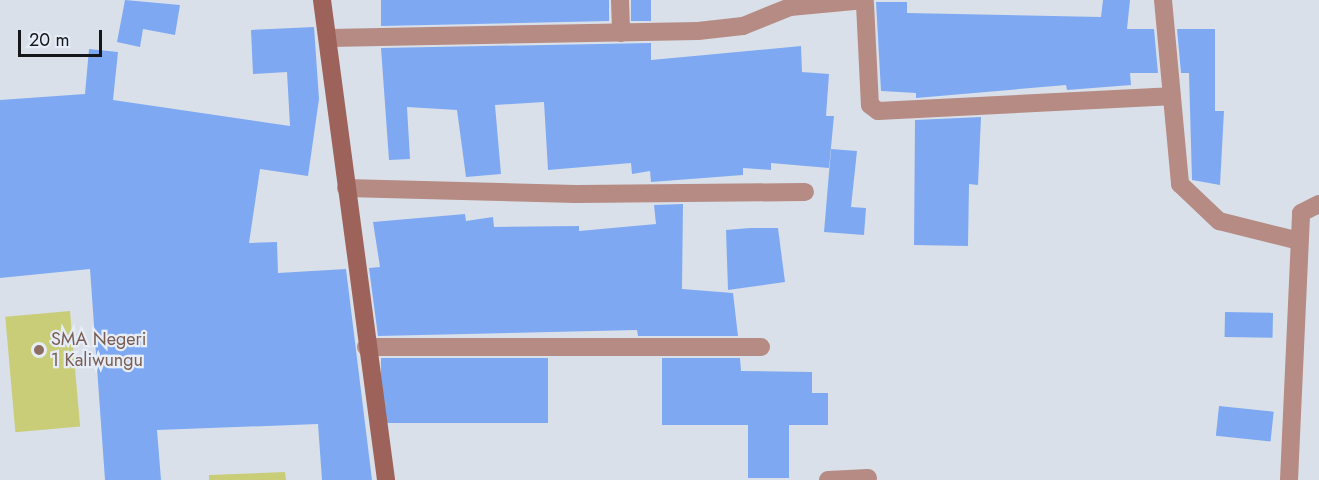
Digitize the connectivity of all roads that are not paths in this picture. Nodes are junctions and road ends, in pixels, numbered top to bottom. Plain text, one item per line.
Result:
1 (322, 0) edge
2 (620, 0) edge
3 (1164, 0) edge
4 (865, 2) edge
5 (621, 33) junction
6 (329, 38) junction
7 (1170, 96) junction
8 (346, 188) junction
9 (805, 192) dead end
10 (1319, 204) edge
11 (1299, 241) junction
12 (366, 347) junction
13 (761, 347) dead end
14 (868, 478) dead end
15 (386, 480) edge
16 (828, 480) edge
17 (1289, 480) edge

1 - 6 street
2 - 5 street
3 - 7 street
4 - 5 street
4 - 7 street
5 - 6 street
6 - 8 street
7 - 11 street
8 - 9 street
8 - 12 street
10 - 11 street
11 - 17 street
12 - 13 street
12 - 15 street
14 - 16 street

